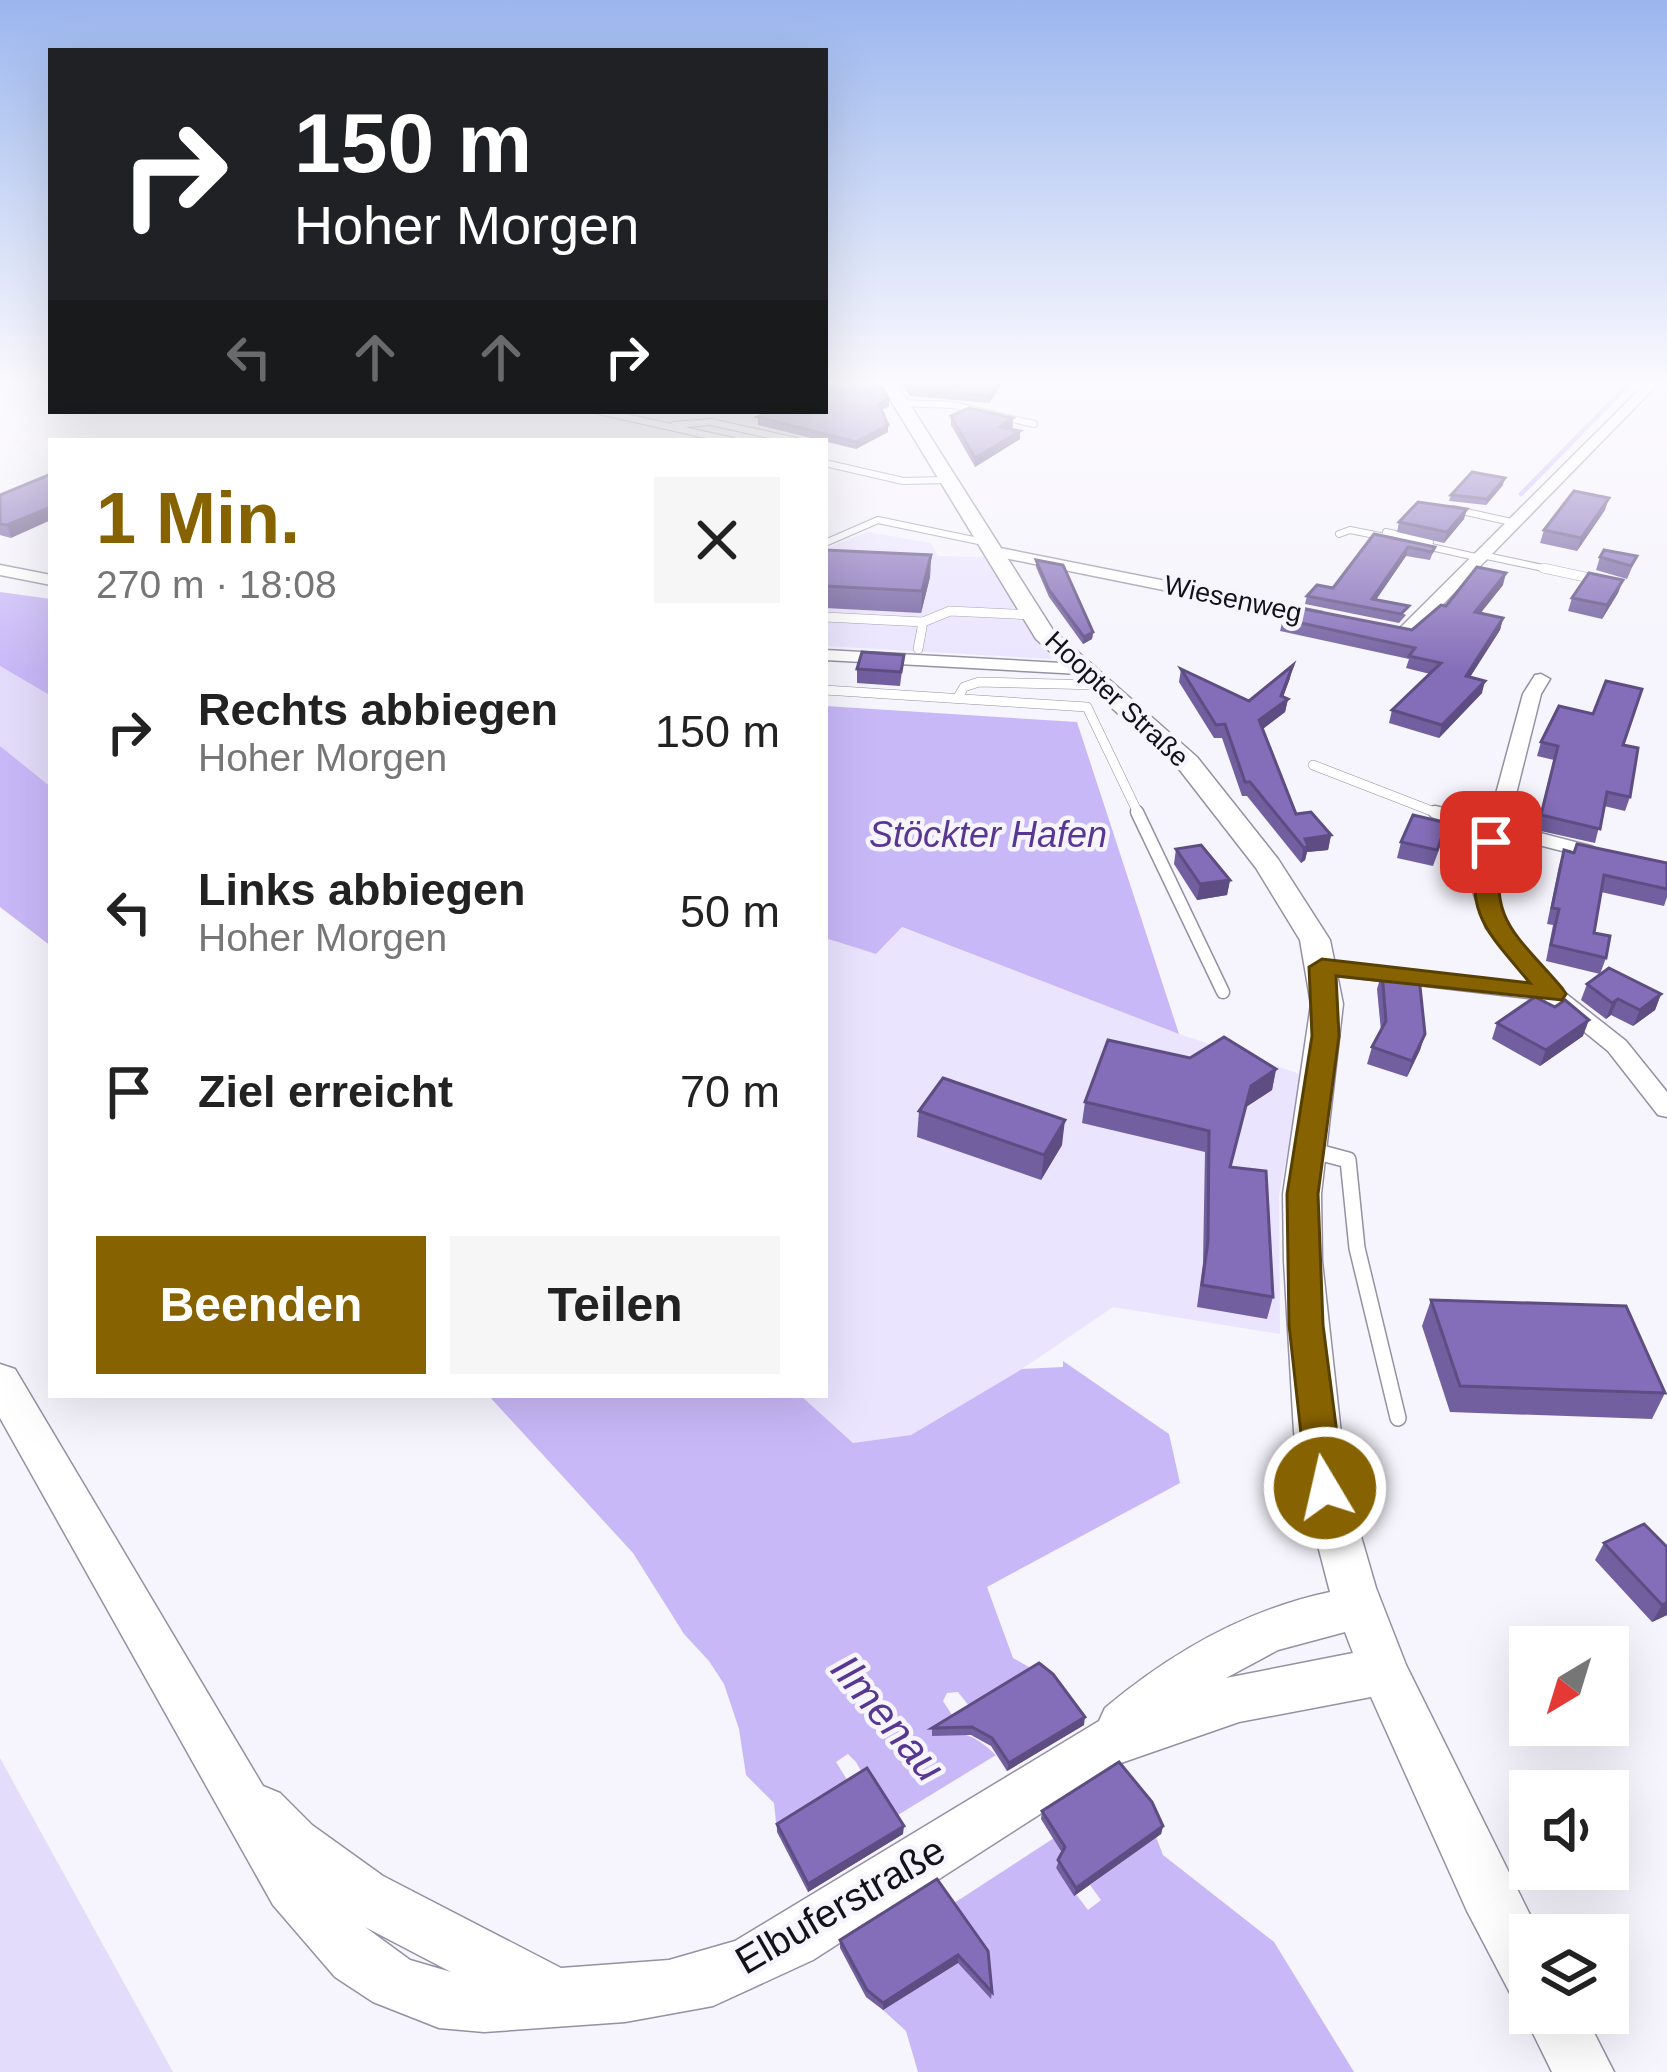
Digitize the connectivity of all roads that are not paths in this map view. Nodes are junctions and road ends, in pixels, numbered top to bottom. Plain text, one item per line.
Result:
1 (889, 478) edge
2 (1560, 478) edge
3 (950, 480) joint
4 (1433, 505) edge
5 (1516, 523) junction
6 (1386, 532) edge
7 (1340, 534) dead end
8 (828, 542) edge
9 (992, 548) junction
10 (1482, 556) junction
11 (0, 570) edge
12 (48, 579) edge
13 (1620, 584) edge
14 (1031, 615) junction
15 (828, 617) edge
16 (1336, 620) edge
17 (923, 622) junction
18 (1359, 625) edge
19 (828, 644) edge
20 (918, 649) junction
21 (828, 655) edge
22 (1080, 668) junction
23 (1541, 679) dead end
24 (828, 690) edge
25 (958, 697) junction
26 (1313, 765) dead end
27 (1494, 831) junction
28 (1598, 854) edge
29 (1322, 967) junction
30 (1222, 992) dead end
31 (1552, 994) junction
32 (1667, 1109) edge
33 (1307, 1149) junction
34 (0, 1381) edge
35 (1398, 1418) dead end
36 (1358, 1608) junction
37 (1384, 1672) junction
38 (1100, 1746) junction
39 (1509, 1933) edge
40 (1563, 2034) edge
41 (1584, 2072) edge

1 - 3 lane
2 - 5 street
3 - 9 street, Hoopter Straße
4 - 5 lane
5 - 10 street
6 - 10 lane
7 - 10 lane
8 - 9 lane
9 - 14 street, Hoopter Straße
9 - 16 street, Wiesenweg
10 - 13 lane
10 - 18 street
11 - 12 street
14 - 17 lane
14 - 22 street, Hoopter Straße
15 - 17 lane
17 - 20 lane
19 - 20 street
20 - 22 street
21 - 22 street
22 - 25 lane
22 - 29 street, Hoopter Straße
23 - 27 street
24 - 25 lane
25 - 30 lane
26 - 27 lane
27 - 28 lane
27 - 31 street
29 - 31 street
29 - 33 street
31 - 32 street
33 - 35 lane
33 - 36 street
34 - 38 street, Elbuferstraße
36 - 37 street
36 - 38 street, Elbuferstraße
37 - 38 street, Elbuferstraße
37 - 39 street
40 - 41 street

